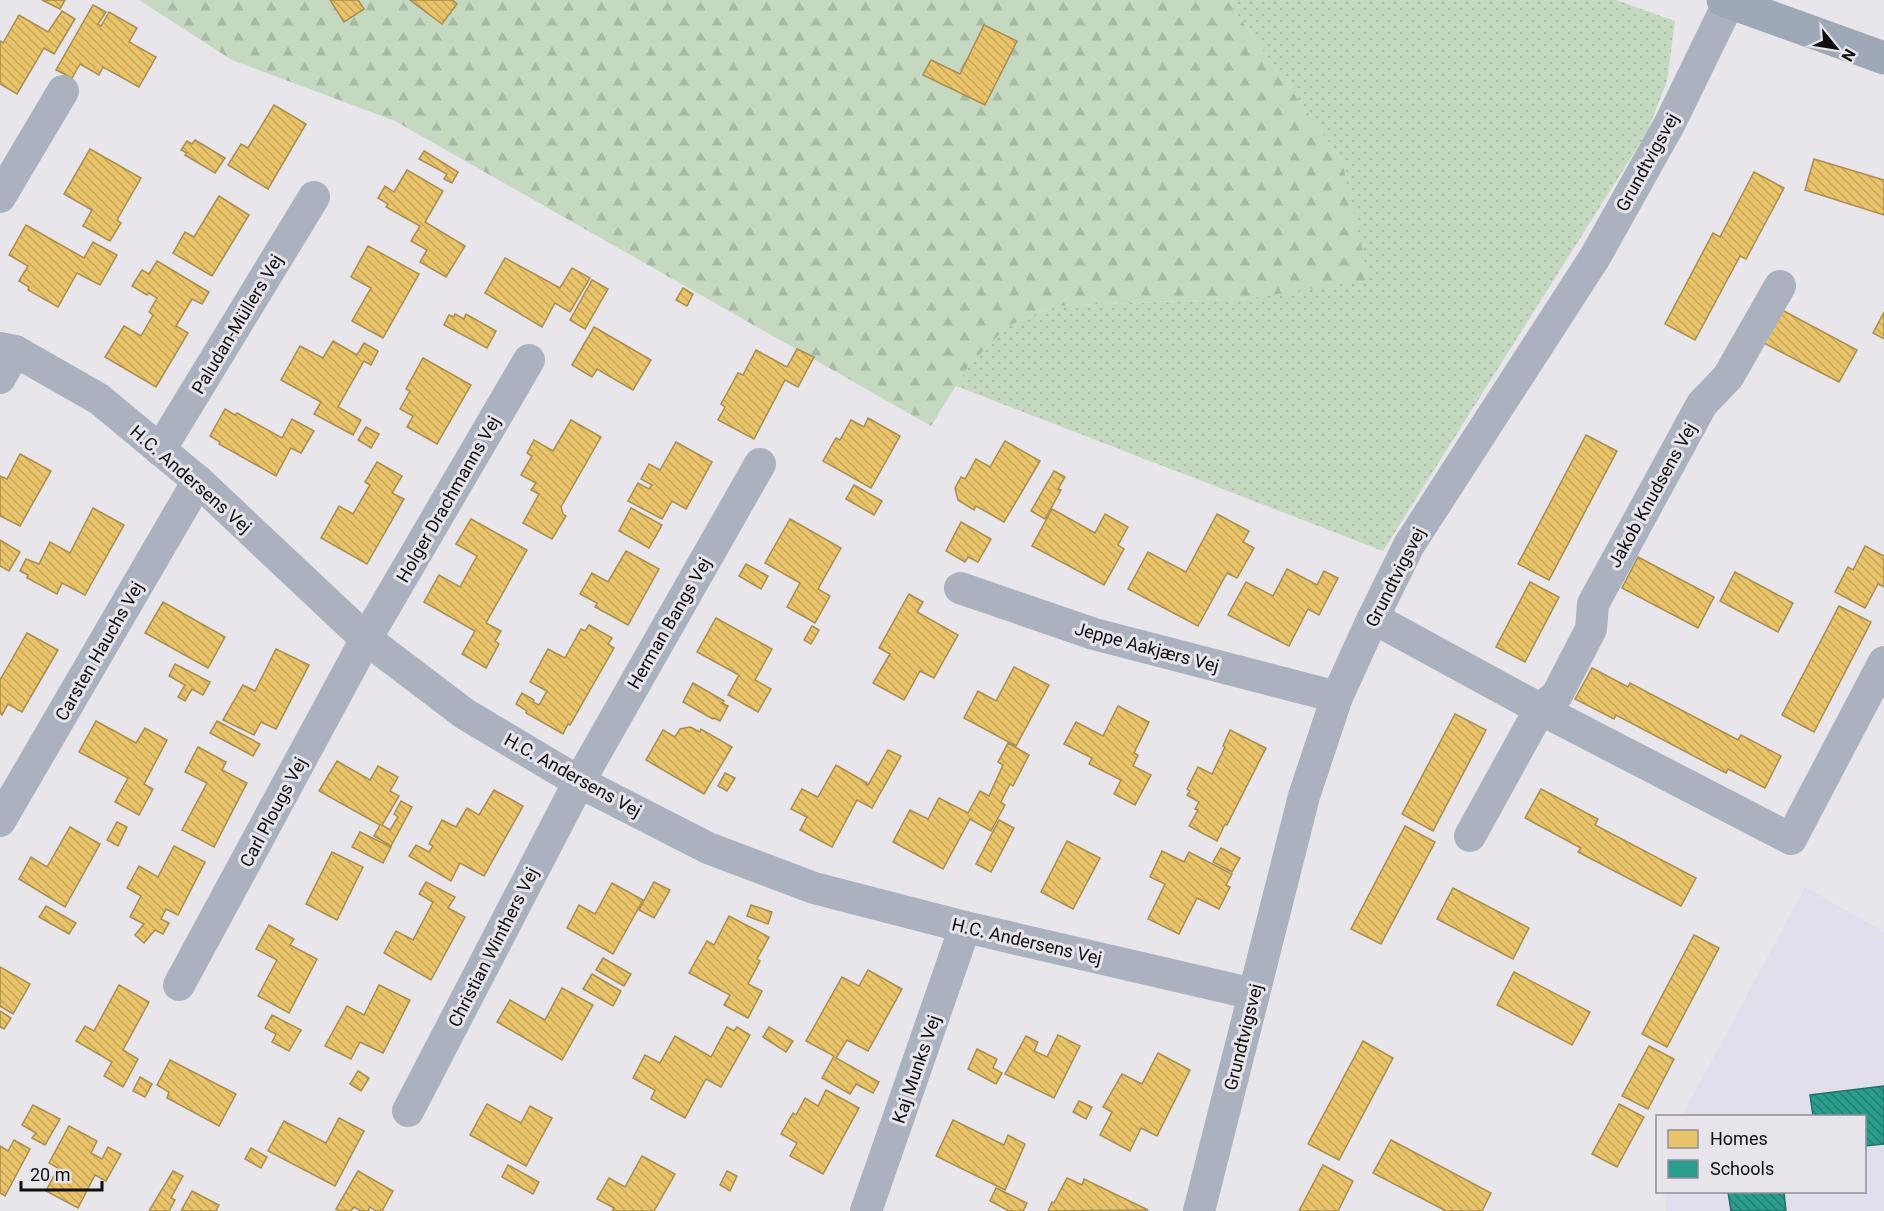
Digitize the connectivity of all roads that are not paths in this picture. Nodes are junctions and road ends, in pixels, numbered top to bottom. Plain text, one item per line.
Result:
1 (1726, 1) edge
2 (1884, 58) edge
3 (63, 91) dead end
4 (0, 197) edge
5 (314, 197) dead end
6 (1780, 286) dead end
7 (8, 350) edge
8 (529, 360) dead end
9 (0, 378) edge
10 (160, 450) junction
11 (760, 464) dead end
12 (198, 482) junction
13 (960, 588) dead end
14 (1372, 618) junction
15 (366, 639) junction
16 (1884, 662) edge
17 (1337, 697) junction
18 (1540, 709) junction
19 (579, 782) junction
20 (0, 821) edge
21 (1470, 836) dead end
22 (965, 927) junction
23 (179, 985) dead end
24 (1254, 994) junction
25 (408, 1112) dead end
26 (866, 1211) edge
27 (1199, 1211) edge

1 - 2 street
1 - 14 street, Grundtvigsvej
3 - 4 street
5 - 10 street, Paludan-Müllers Vej
6 - 18 street, Jakob Knudsens Vej
7 - 9 street
7 - 10 street, H.C. Andersens Vej
8 - 15 street, Holger Drachmanns Vej
10 - 12 street, H.C. Andersens Vej
11 - 19 street, Herman Bangs Vej
12 - 15 street, H.C. Andersens Vej
12 - 20 street, Carsten Hauchs Vej
13 - 17 street, Jeppe Aakjærs Vej
14 - 17 street, Grundtvigsvej
14 - 18 street
15 - 19 street, H.C. Andersens Vej
15 - 23 street, Carl Plougs Vej
16 - 18 street
17 - 24 street, Grundtvigsvej
18 - 21 street, Jakob Knudsens Vej
19 - 22 street, H.C. Andersens Vej
19 - 25 street, Christian Winthers Vej
22 - 24 street, H.C. Andersens Vej
22 - 26 street, Kaj Munks Vej
24 - 27 street, Grundtvigsvej

